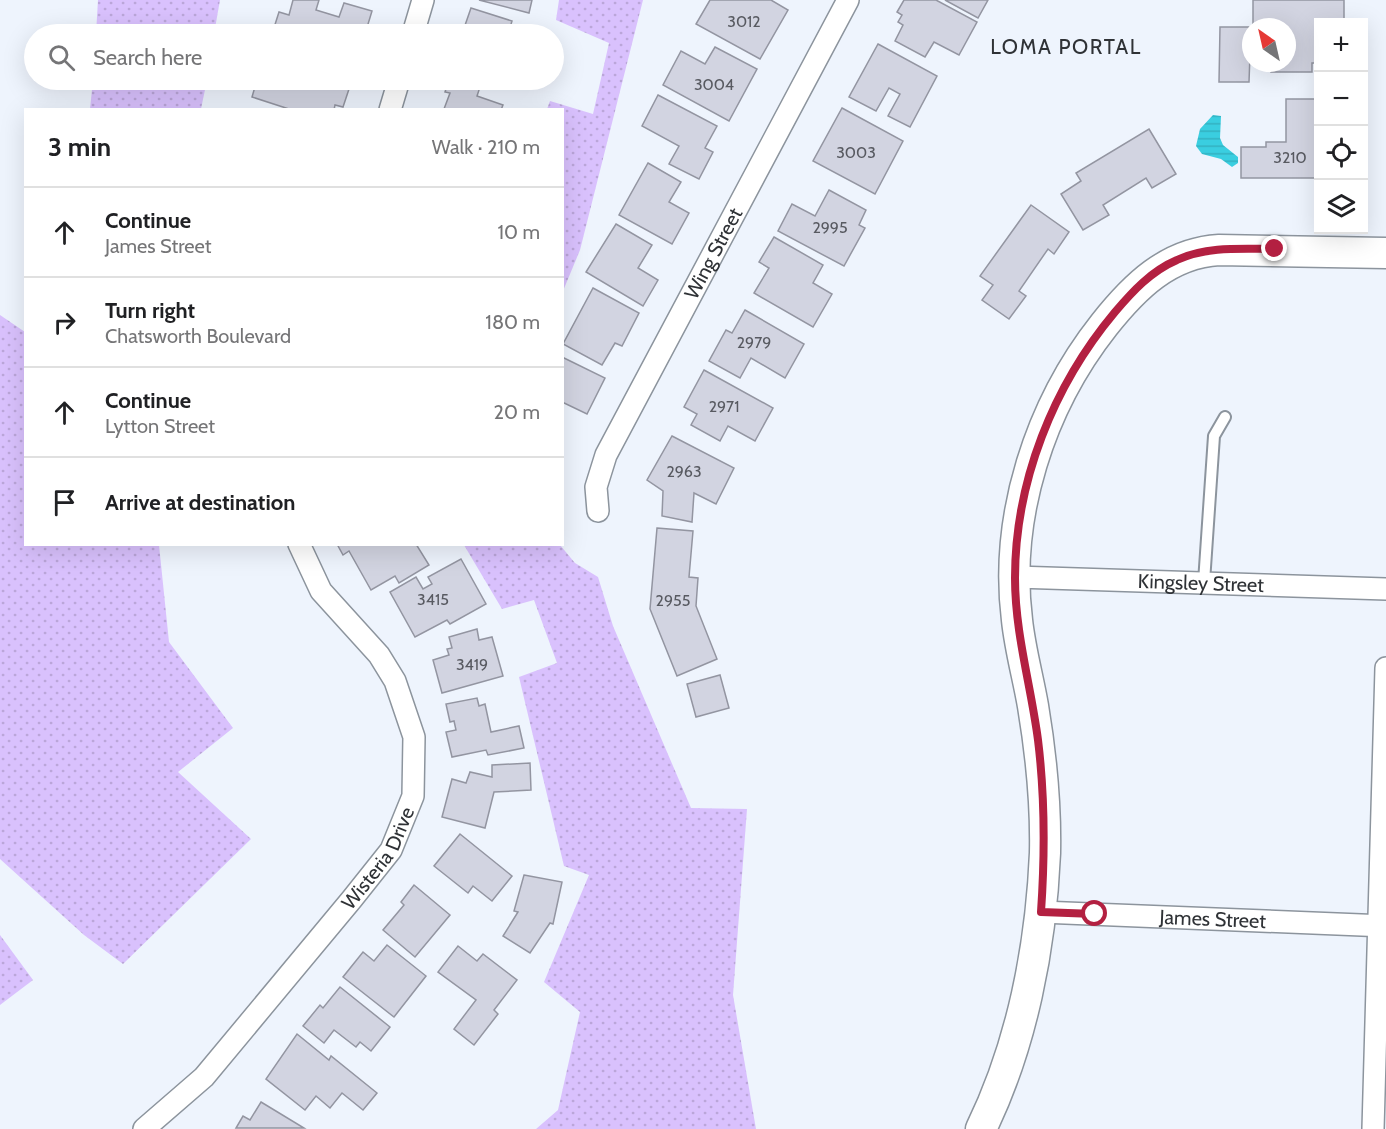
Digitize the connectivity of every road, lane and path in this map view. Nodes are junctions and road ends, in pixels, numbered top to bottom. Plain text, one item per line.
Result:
1 (423, 0) edge
2 (848, 0) edge
3 (416, 24) edge
4 (396, 90) edge
5 (391, 108) edge
6 (1386, 253) edge
7 (1225, 417) dead end
8 (598, 511) dead end
9 (300, 546) edge
10 (1015, 577) junction
11 (1204, 582) junction
12 (1386, 589) edge
13 (1386, 668) edge
14 (1041, 912) junction
15 (1382, 926) edge
16 (144, 1129) edge
17 (981, 1129) edge
18 (1373, 1129) edge

1 - 3 street
2 - 8 street, Wing Street
4 - 5 street
6 - 10 main road
7 - 11 lane
9 - 16 street, Wisteria Drive
10 - 11 street, Kingsley Street
10 - 14 main road
11 - 12 street, Kingsley Street
13 - 15 street
14 - 15 street, James Street
14 - 17 main road
15 - 18 street

